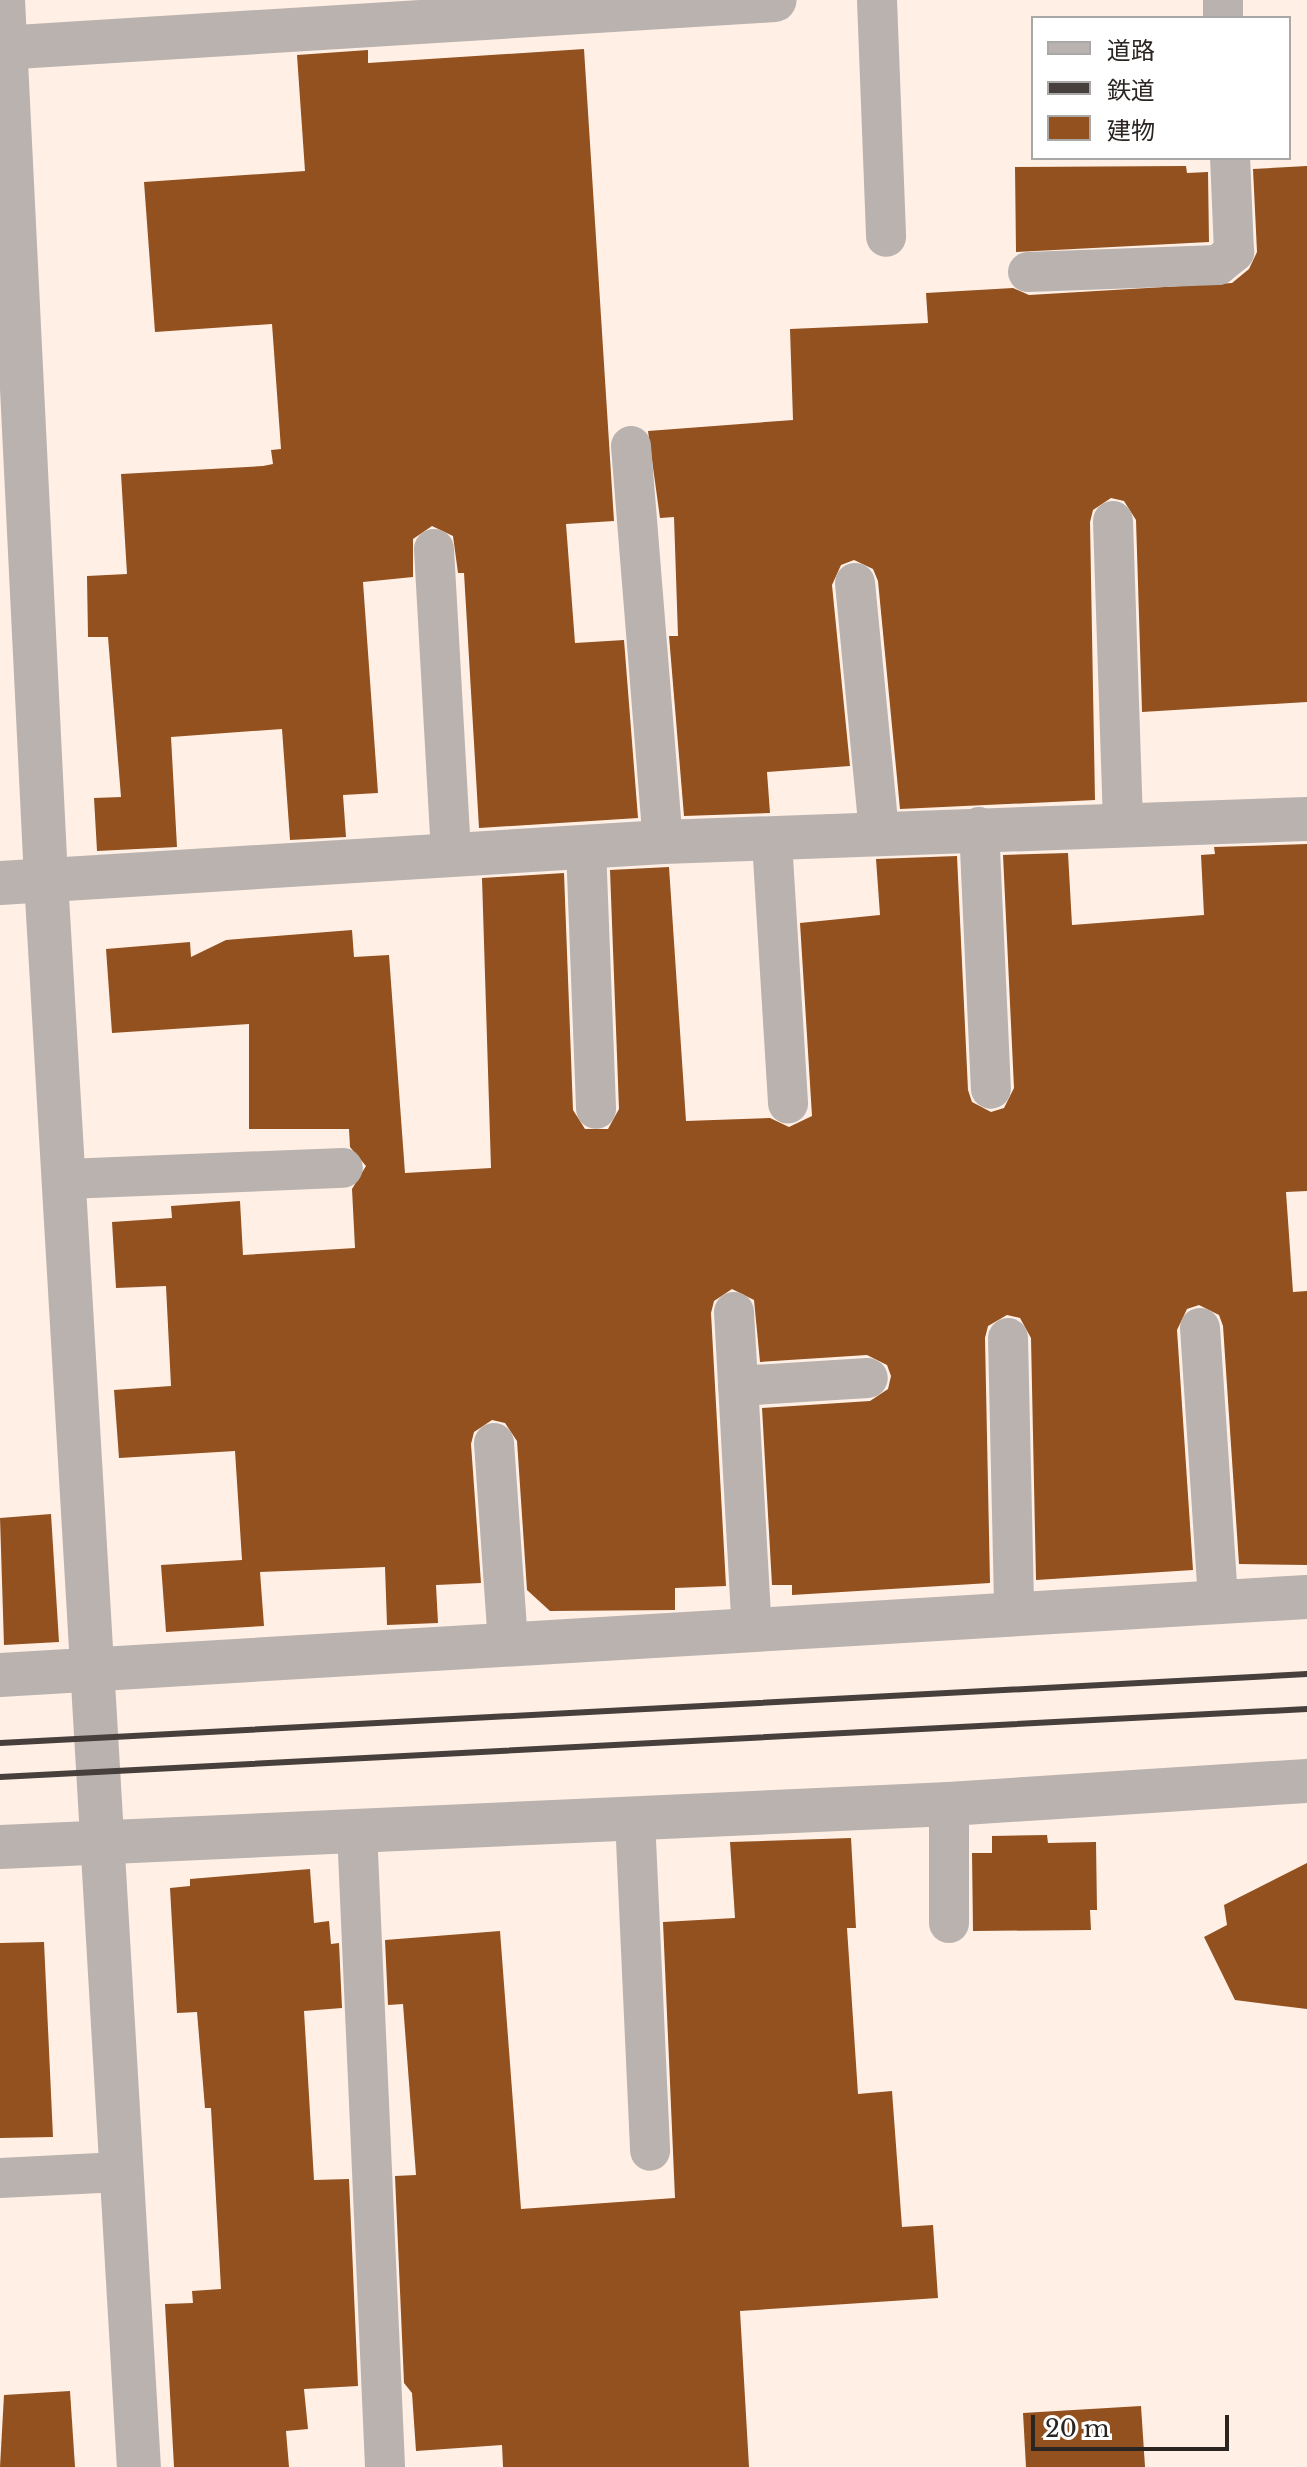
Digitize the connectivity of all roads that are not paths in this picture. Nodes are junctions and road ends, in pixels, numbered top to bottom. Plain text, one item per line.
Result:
1 (3, 0) edge
2 (877, 0) edge
3 (748, 1) edge
4 (621, 5) edge
5 (3, 48) edge
6 (1230, 160) edge
7 (886, 237) dead end
8 (1028, 272) dead end
9 (631, 446) dead end
10 (1113, 521) dead end
11 (434, 549) dead end
12 (855, 583) dead end
13 (1307, 819) edge
14 (1123, 826) junction
15 (979, 827) junction
16 (879, 833) junction
17 (772, 841) junction
18 (663, 842) junction
19 (586, 847) junction
20 (451, 857) junction
21 (46, 880) junction
22 (0, 883) edge
23 (991, 1089) dead end
24 (788, 1104) dead end
25 (596, 1109) dead end
26 (343, 1168) dead end
27 (66, 1179) junction
28 (734, 1312) dead end
29 (1200, 1328) dead end
30 (1008, 1338) dead end
31 (868, 1378) dead end
32 (738, 1386) junction
33 (494, 1443) dead end
34 (1307, 1597) edge
35 (1218, 1599) junction
36 (1014, 1612) junction
37 (752, 1630) junction
38 (508, 1643) junction
39 (96, 1671) junction
40 (0, 1675) edge
41 (1307, 1781) edge
42 (949, 1804) junction
43 (635, 1818) junction
44 (357, 1830) junction
45 (104, 1843) junction
46 (0, 1847) edge
47 (949, 1923) dead end
48 (650, 2151) dead end
49 (119, 2172) junction
50 (0, 2178) edge
51 (139, 2467) edge
52 (385, 2467) edge

1 - 5 street
2 - 7 lane
3 - 4 street
4 - 5 street
5 - 21 street
6 - 8 lane
9 - 18 lane
10 - 14 lane
11 - 20 lane
12 - 16 lane
13 - 14 street
14 - 15 street
15 - 16 street
15 - 23 lane
16 - 17 street
17 - 18 street
17 - 24 lane
18 - 19 street
19 - 20 street
19 - 25 lane
20 - 21 street
21 - 22 street
21 - 27 street
26 - 27 lane
27 - 39 street
28 - 32 lane
29 - 35 lane
30 - 36 lane
31 - 32 lane
32 - 37 lane
33 - 38 lane
34 - 35 street
35 - 36 street
36 - 37 street
37 - 38 street
38 - 39 street
39 - 40 street
39 - 45 street
41 - 42 street
42 - 43 street
42 - 47 lane
43 - 44 street
43 - 48 lane
44 - 45 street
44 - 52 lane
45 - 46 street
45 - 49 street
49 - 50 lane
49 - 51 street

